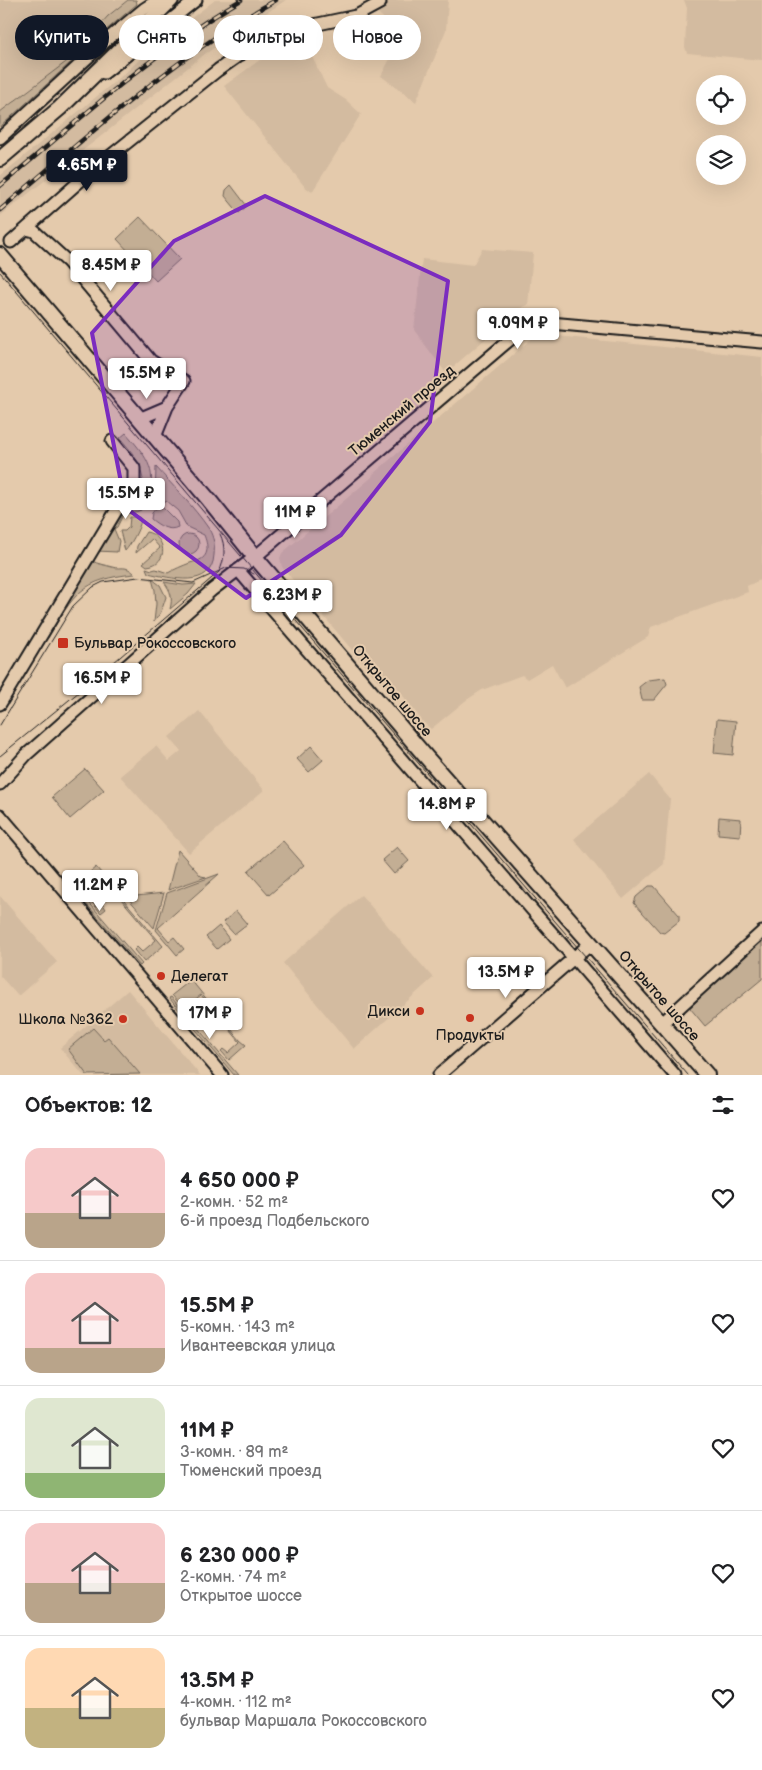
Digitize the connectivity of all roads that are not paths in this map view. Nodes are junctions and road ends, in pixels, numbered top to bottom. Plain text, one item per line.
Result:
1 (158, 0) edge
2 (171, 0) edge
3 (196, 0) edge
4 (380, 3) dead end
5 (0, 138) edge
6 (0, 160) edge
7 (26, 229) junction
8 (11, 242) dead end
9 (0, 255) edge
10 (762, 342) edge
11 (167, 406) junction
12 (139, 419) junction
13 (155, 437) junction
14 (112, 441) dead end
15 (255, 557) junction
16 (238, 570) junction
17 (0, 704) edge
18 (0, 784) edge
19 (0, 815) edge
20 (762, 932) edge
21 (591, 943) junction
22 (573, 958) junction
23 (661, 1024) junction
24 (222, 1075) edge
25 (439, 1075) edge
26 (675, 1075) edge
27 (707, 1075) edge

1 - 5 street
2 - 6 main road
3 - 6 street
4 - 7 street
7 - 8 street
7 - 11 street
9 - 12 main road, Открытое шоссе
10 - 15 street, Тюменский проезд
11 - 12 street
11 - 13 street
12 - 13 main road, Открытое шоссе
13 - 15 main road, Открытое шоссе
14 - 17 street
15 - 16 street, Тюменский проезд
15 - 21 main road, Открытое шоссе
16 - 18 street, Тюменский проезд
16 - 22 street
19 - 24 street
20 - 23 street
21 - 22 street
21 - 23 main road, Открытое шоссе
22 - 25 street
22 - 26 street
23 - 27 main road, Открытое шоссе

